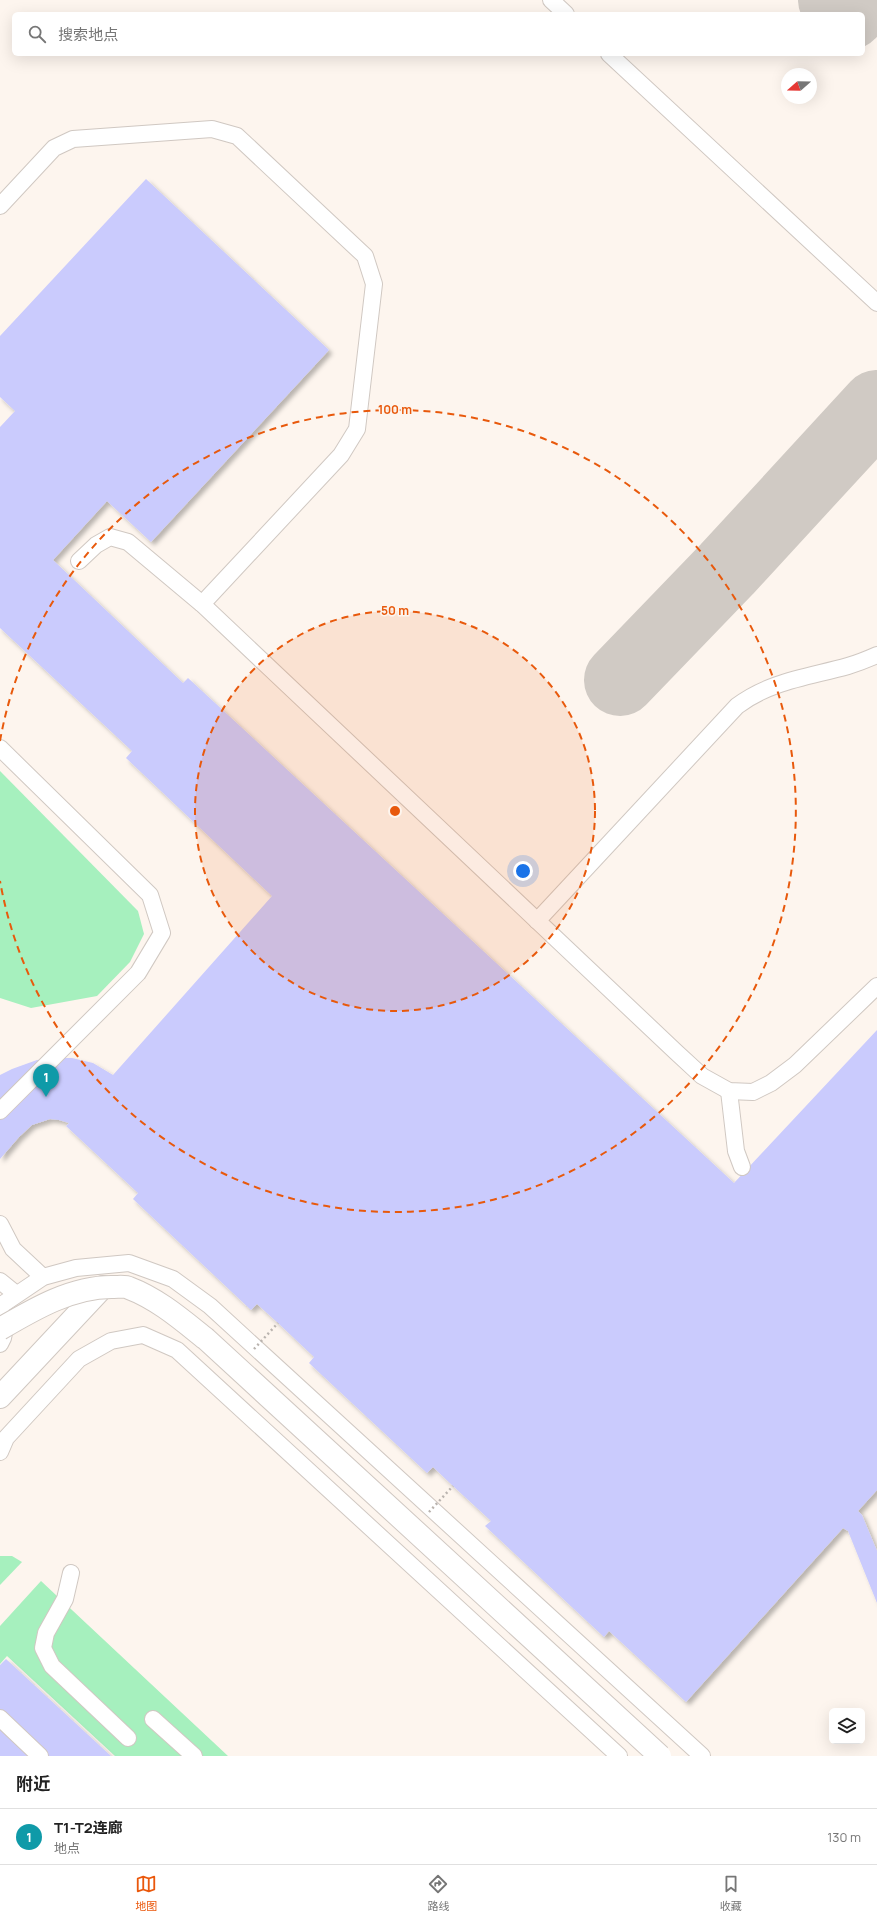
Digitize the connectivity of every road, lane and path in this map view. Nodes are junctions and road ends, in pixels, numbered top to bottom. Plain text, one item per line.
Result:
1 (551, 0) edge
2 (564, 12) edge
3 (611, 56) edge
4 (0, 206) edge
5 (877, 303) edge
6 (79, 561) dead end
7 (202, 604) junction
8 (877, 655) edge
9 (0, 748) edge
10 (537, 921) junction
11 (877, 986) edge
12 (728, 1091) junction
13 (0, 1111) edge
14 (742, 1167) dead end
15 (0, 1224) edge
16 (43, 1277) junction
17 (0, 1281) edge
18 (103, 1287) junction
19 (16, 1294) junction
20 (0, 1306) edge
21 (278, 1323) dead end
22 (0, 1329) edge
23 (0, 1344) edge
24 (237, 1367) junction
25 (0, 1397) edge
26 (2, 1445) edge
27 (453, 1486) dead end
28 (413, 1529) junction
29 (72, 1573) dead end
30 (0, 1718) edge
31 (153, 1719) dead end
32 (128, 1738) dead end
33 (40, 1756) edge
34 (194, 1756) edge
35 (620, 1756) edge
36 (660, 1756) edge
37 (702, 1756) edge

1 - 2 lane
3 - 5 lane
4 - 7 lane
6 - 7 lane
7 - 10 lane
8 - 10 lane
9 - 13 lane
10 - 12 lane
11 - 12 lane
12 - 14 lane
15 - 16 lane
16 - 19 lane
16 - 37 lane
17 - 19 lane
18 - 22 main road, bridge
18 - 24 main road, bridge
18 - 25 main road
19 - 20 lane
19 - 23 lane
21 - 24 path, bridge
24 - 28 main road, bridge
26 - 35 lane
27 - 28 path, bridge
28 - 36 main road, bridge
29 - 32 lane
30 - 33 lane
31 - 34 lane

